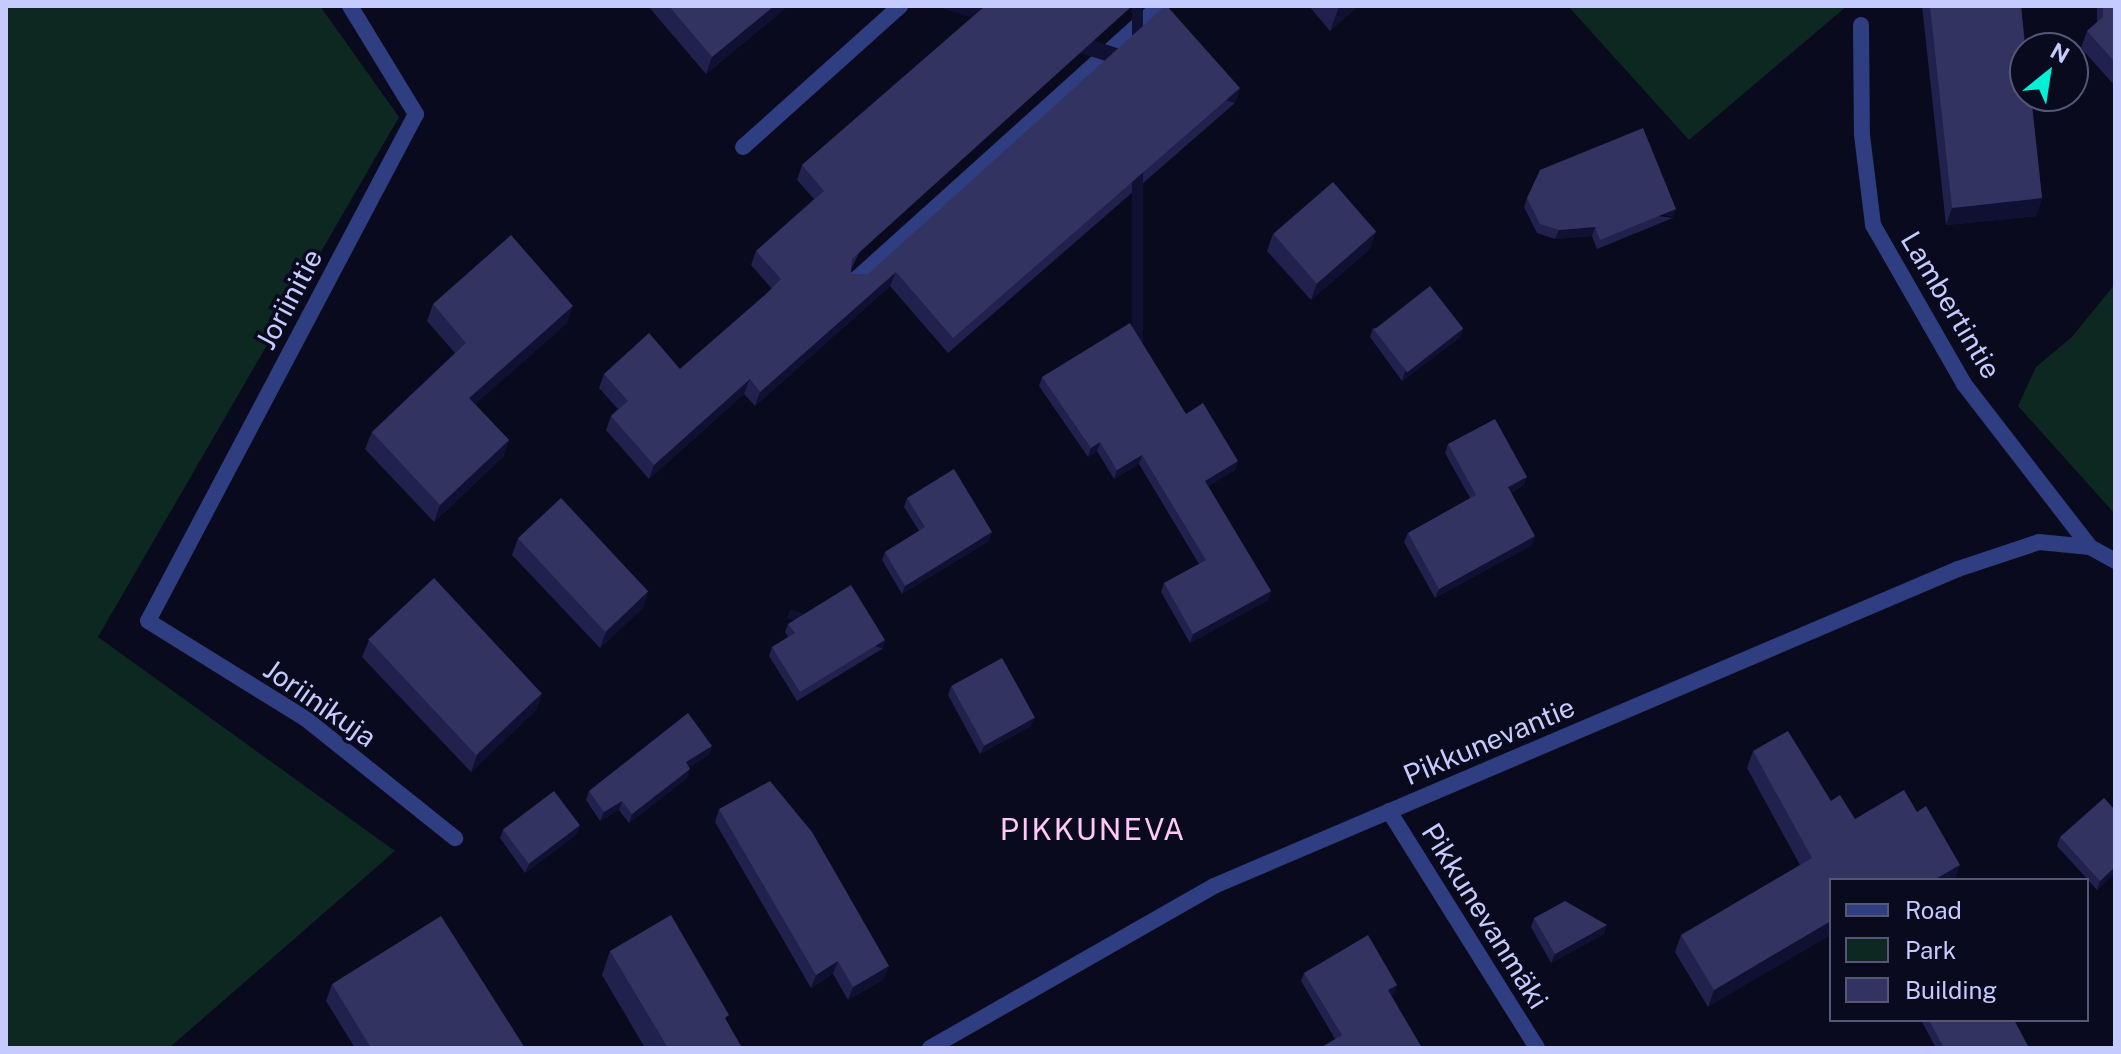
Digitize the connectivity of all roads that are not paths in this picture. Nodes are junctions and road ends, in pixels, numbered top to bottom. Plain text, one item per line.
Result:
1 (350, 6) edge
2 (900, 6) edge
3 (1159, 6) edge
4 (1861, 25) dead end
5 (743, 147) dead end
6 (854, 281) edge
7 (2090, 547) junction
8 (2115, 561) edge
9 (148, 621) joint
10 (1389, 811) junction
11 (455, 838) dead end
12 (930, 1048) edge
13 (1537, 1048) edge

1 - 9 street, Joriinitie
2 - 5 street
3 - 6 street
4 - 7 street, Lambertintie
7 - 8 street, Lambertintie
7 - 10 street, Pikkunevantie
9 - 11 street, Joriinikuja
10 - 12 street, Pikkunevantie
10 - 13 street, Pikkunevanmäki

